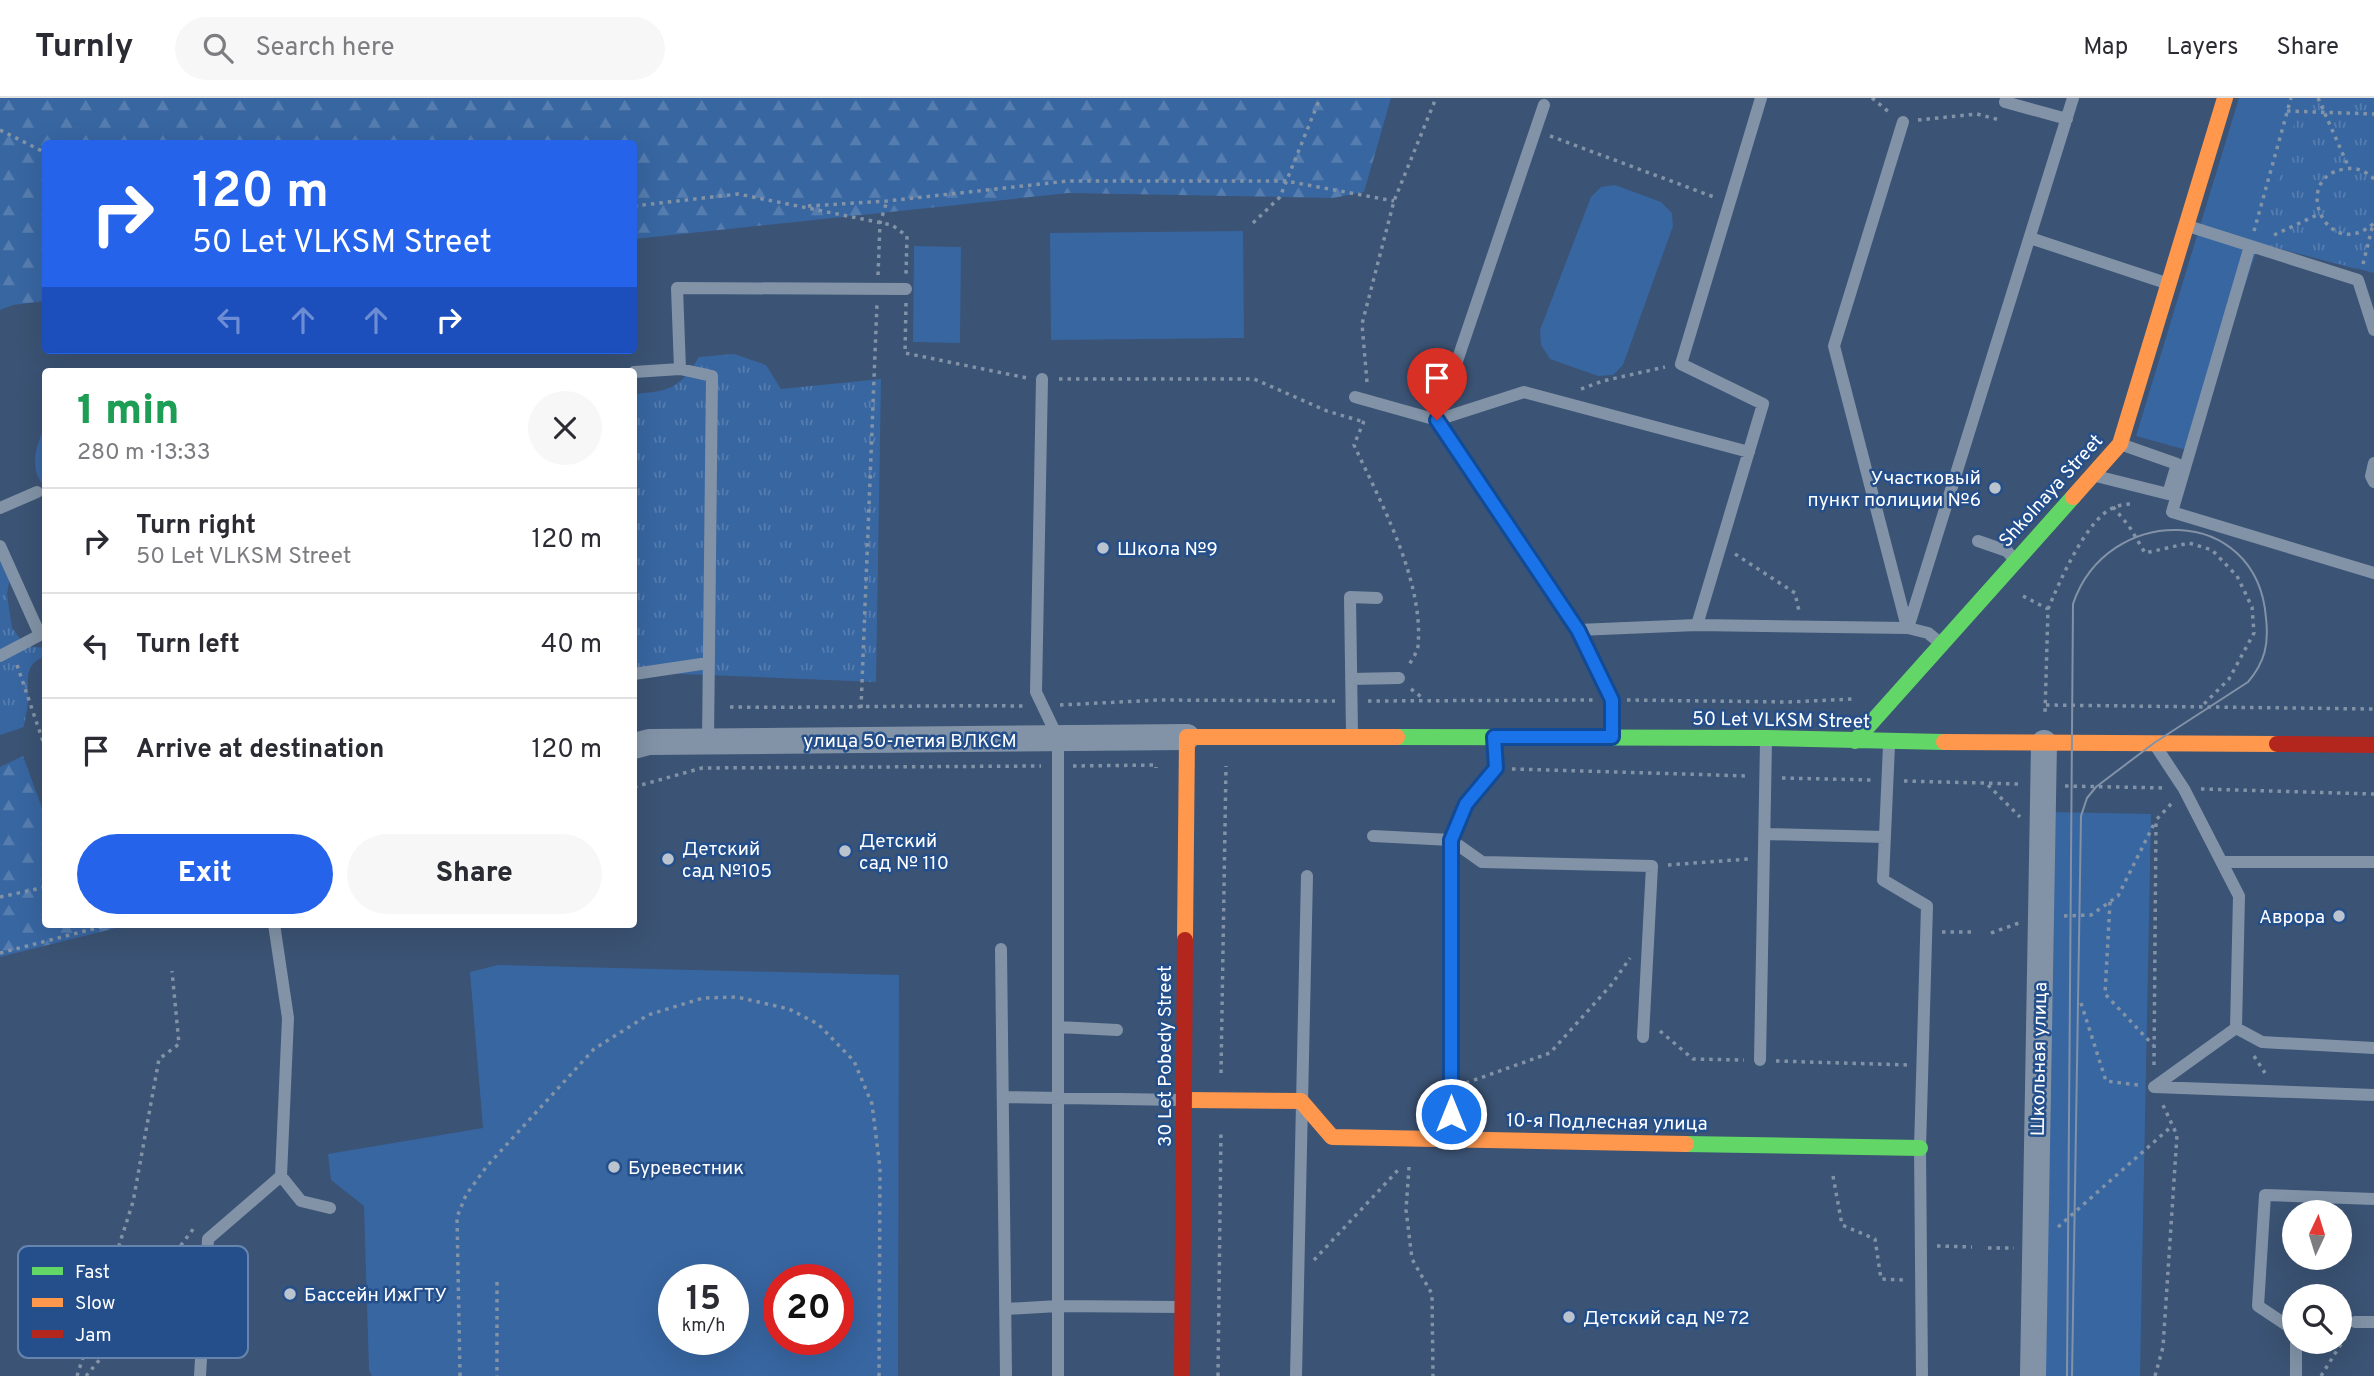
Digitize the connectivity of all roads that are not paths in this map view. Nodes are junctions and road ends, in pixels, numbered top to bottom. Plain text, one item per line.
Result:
1 (1761, 98) edge
2 (2073, 98) edge
3 (2225, 98) edge
4 (2005, 102) dead end
5 (1544, 105) dead end
6 (2067, 119) junction
7 (1903, 122) road end
8 (2186, 226) junction
9 (2030, 238) junction
10 (2250, 246) junction
11 (2169, 284) junction
12 (906, 289) road end
13 (2374, 330) edge
14 (680, 369) junction
15 (637, 372) edge
16 (1042, 379) road end
17 (1355, 397) dead end
18 (1437, 420) junction
19 (2120, 444) junction
20 (1749, 452) junction
21 (2374, 463) edge
22 (2091, 475) junction
23 (2374, 482) edge
24 (37, 492) dead end
25 (0, 508) edge
26 (1978, 541) dead end
27 (0, 546) edge
28 (2015, 561) junction
29 (2374, 573) edge
30 (1377, 598) dead end
31 (1697, 625) junction
32 (1908, 628) junction
33 (1578, 630) junction
34 (42, 632) edge
35 (42, 635) edge
36 (1941, 644) junction
37 (6, 653) edge
38 (708, 663) junction
39 (637, 674) edge
40 (1351, 678) junction
41 (1399, 678) dead end
42 (1186, 737) junction
43 (1352, 737) junction
44 (1494, 737) junction
45 (1612, 737) junction
46 (1058, 738) junction
47 (1766, 738) junction
48 (708, 741) junction
49 (1855, 741) junction
50 (1889, 741) junction
51 (2044, 743) junction
52 (2154, 743) junction
53 (637, 745) edge
54 (2374, 745) edge
55 (1765, 834) junction
56 (1373, 836) dead end
57 (1885, 837) junction
58 (1451, 840) junction
59 (2222, 862) junction
60 (2374, 862) edge
61 (1307, 876) dead end
62 (275, 928) edge
63 (1001, 948) dead end
64 (1058, 1027) junction
65 (2236, 1028) junction
66 (1117, 1030) dead end
67 (1643, 1037) dead end
68 (2374, 1048) edge
69 (1760, 1060) dead end
70 (2374, 1095) edge
71 (1003, 1097) junction
72 (1058, 1097) junction
73 (1185, 1100) junction
74 (1301, 1101) junction
75 (1451, 1139) junction
76 (1920, 1148) junction
77 (281, 1176) junction
78 (2374, 1199) edge
79 (330, 1208) dead end
80 (208, 1246) edge
81 (1058, 1306) junction
82 (1183, 1307) junction
83 (1006, 1309) junction
84 (2282, 1322) edge
85 (2355, 1322) road end
86 (2374, 1322) edge
87 (2296, 1354) edge
88 (201, 1358) edge
89 (200, 1376) edge
90 (1006, 1376) edge
91 (1058, 1376) edge
92 (1182, 1376) edge
93 (1296, 1376) edge
94 (1922, 1376) edge
95 (2033, 1376) edge
96 (2296, 1376) edge

1 - 20 lane
2 - 6 lane
3 - 8 main road, Shkolnaya Street
4 - 6 lane
5 - 18 lane
6 - 9 lane
7 - 32 lane
8 - 10 lane
8 - 11 main road, Shkolnaya Street
9 - 11 lane
9 - 32 lane
10 - 13 lane
10 - 29 lane
11 - 19 main road, Shkolnaya Street
12 - 14 lane
14 - 15 lane
14 - 38 lane
16 - 46 lane
17 - 18 lane
18 - 20 lane
18 - 33 lane
19 - 22 main road, Shkolnaya Street
19 - 22 lane
20 - 31 lane
21 - 23 lane
22 - 28 main road, Shkolnaya Street
24 - 25 lane
26 - 28 lane
27 - 34 lane
28 - 36 main road, Shkolnaya Street
30 - 40 lane
31 - 32 lane
31 - 33 lane
32 - 36 lane
33 - 45 lane
35 - 37 lane
36 - 49 main road, Shkolnaya Street
38 - 39 lane
38 - 48 lane
40 - 41 lane
40 - 43 lane
42 - 43 main road, 50 Let VLKSM Street
42 - 46 street, улица 50-летия ВЛКСМ
42 - 73 main road, 30 Let Pobedy Street
43 - 44 main road, 50 Let VLKSM Street
44 - 45 main road, 50 Let VLKSM Street
44 - 58 lane
45 - 47 main road, 50 Let VLKSM Street
46 - 48 street, улица 50-летия ВЛКСМ
46 - 64 lane
47 - 49 main road, 50 Let VLKSM Street
47 - 55 lane
48 - 53 street, улица 50-летия ВЛКСМ
49 - 50 main road, 50 Let VLKSM Street
50 - 51 main road, 50 Let VLKSM Street
50 - 57 lane
51 - 52 main road, 50 Let VLKSM Street
51 - 95 street, Школьная улица
52 - 54 main road, 50 Let VLKSM Street
52 - 59 lane
55 - 57 lane
55 - 69 lane
56 - 58 lane
57 - 76 lane
58 - 67 lane
58 - 75 lane
59 - 60 lane
59 - 65 lane
61 - 74 lane
62 - 77 lane
63 - 71 lane
64 - 66 lane
64 - 72 lane
65 - 68 lane
65 - 70 lane
71 - 72 lane
71 - 83 lane
72 - 73 lane
72 - 81 lane
73 - 74 main road
73 - 82 main road, 30 Let Pobedy Street
74 - 75 main road, 10-я Подлесная улица
74 - 93 lane
75 - 76 main road, 10-я Подлесная улица
76 - 94 lane
77 - 79 lane
77 - 80 lane
78 - 84 lane
81 - 82 lane
81 - 83 lane
81 - 91 lane
82 - 92 main road, 30 Let Pobedy Street
83 - 90 lane
85 - 86 lane
87 - 96 lane
88 - 89 lane

